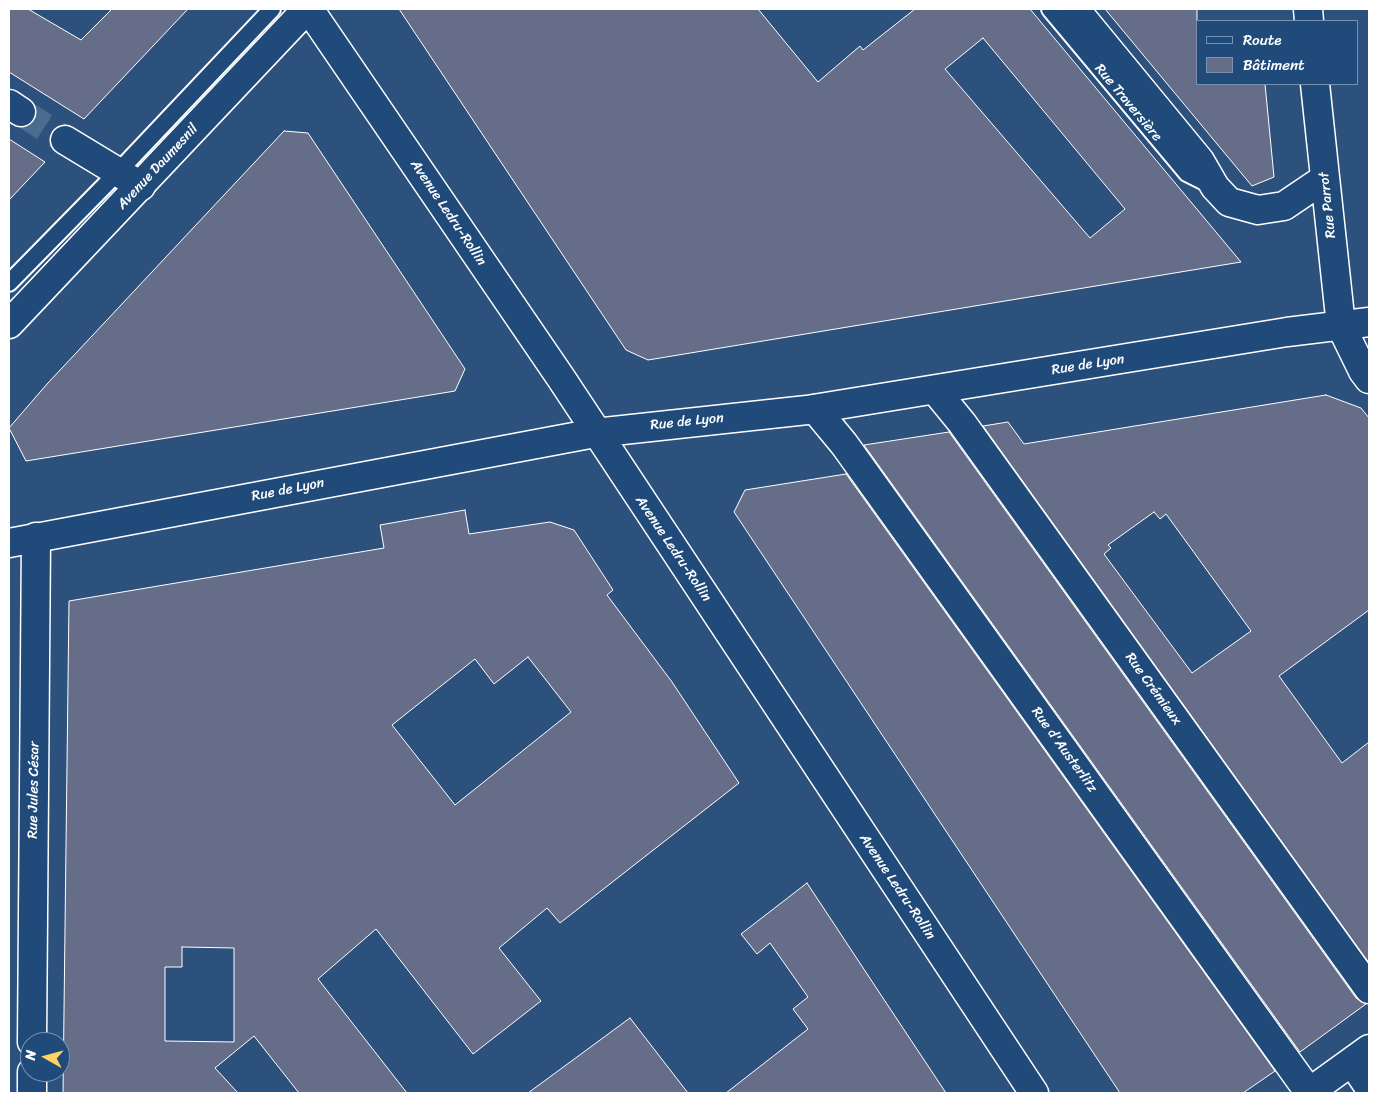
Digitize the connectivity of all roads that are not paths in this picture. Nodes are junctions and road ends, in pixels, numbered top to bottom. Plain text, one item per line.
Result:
1 (272, 9) edge
2 (308, 9) edge
3 (1050, 9) edge
4 (1075, 9) edge
5 (1315, 85) edge
6 (65, 140) tunnel mouth
7 (117, 173) junction
8 (1324, 179) junction
9 (141, 186) junction
10 (1215, 187) junction
11 (9, 283) edge
12 (1369, 322) edge
13 (9, 324) edge
14 (1341, 326) junction
15 (1369, 379) edge
16 (935, 390) junction
17 (815, 409) junction
18 (595, 433) junction
19 (36, 537) junction
20 (9, 543) edge
21 (1369, 989) edge
22 (32, 1032) edge
23 (1360, 1056) edge
24 (1369, 1088) edge
25 (1034, 1093) edge
26 (1308, 1093) edge

1 - 7 lane, Avenue Daumesnil
2 - 9 street, Avenue Daumesnil
2 - 18 street, Avenue Ledru-Rollin
3 - 10 lane, Rue Traversière
4 - 10 street, Rue Traversière
5 - 8 street, Rue Parrot
6 - 7 street
7 - 9 street
7 - 11 lane, Avenue Daumesnil
8 - 10 street, Rue Traversière
8 - 14 street, Rue Parrot
9 - 13 street, Avenue Daumesnil
12 - 14 street, Rue de Lyon
14 - 15 street
14 - 16 street, Rue de Lyon
16 - 17 street, Rue de Lyon
16 - 21 street, Rue Crémieux
17 - 18 street, Rue de Lyon
17 - 26 street, Rue d'Austerlitz
18 - 19 street, Rue de Lyon
18 - 25 street, Avenue Ledru-Rollin
19 - 20 street, Rue de Lyon
19 - 22 street, Rue Jules César
23 - 24 street
23 - 26 street

